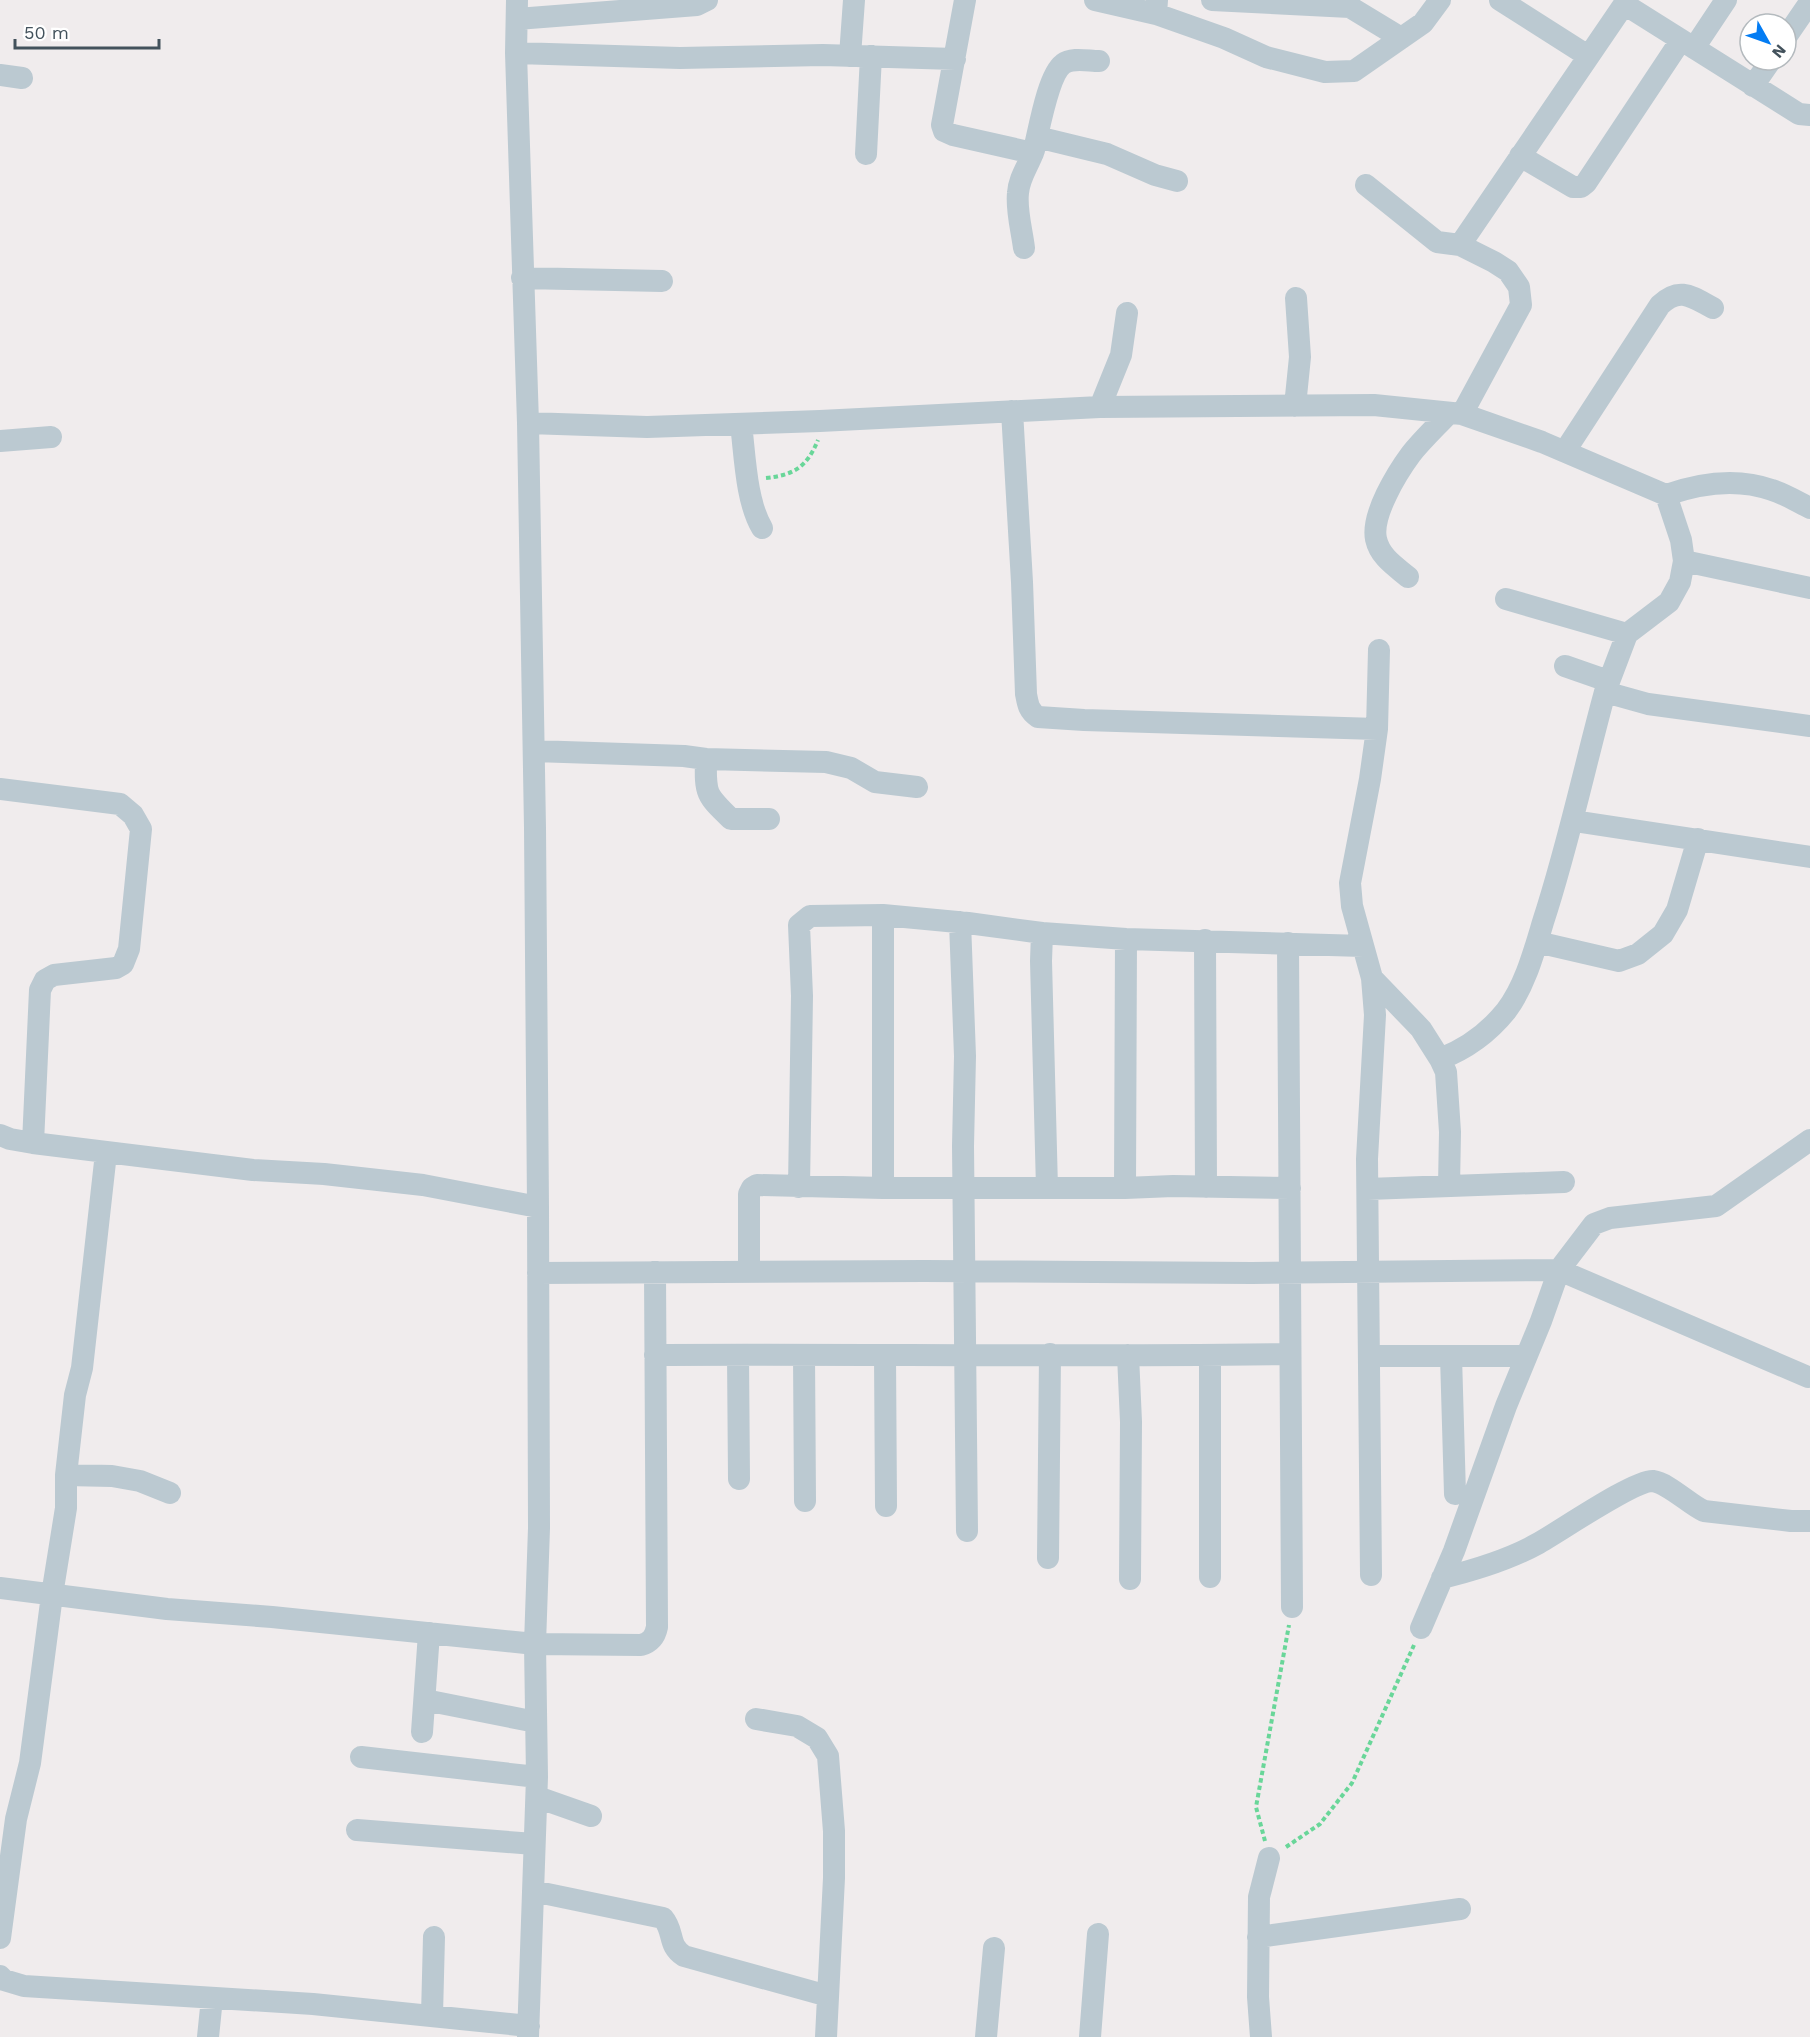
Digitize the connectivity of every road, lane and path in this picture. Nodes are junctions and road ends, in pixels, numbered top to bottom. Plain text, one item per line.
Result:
1 (707, 0) edge
2 (854, 0) edge
3 (964, 0) edge
4 (1095, 0) edge
5 (1212, 0) edge
6 (1440, 0) edge
7 (1500, 0) edge
8 (1726, 0) edge
9 (1626, 2) edge
10 (1810, 2) edge
11 (1353, 4) edge
12 (1157, 7) edge
13 (517, 10) edge
14 (1798, 20) edge
15 (1401, 38) junction
16 (1687, 44) junction
17 (516, 53) junction
18 (861, 56) junction
19 (1588, 56) junction
20 (955, 59) junction
21 (1099, 61) dead end
22 (1763, 72) edge
23 (1753, 86) junction
24 (1810, 115) edge
25 (1035, 145) junction
26 (866, 154) dead end
27 (1520, 156) junction
28 (1177, 181) dead end
29 (1366, 185) dead end
30 (1460, 245) junction
31 (1024, 248) dead end
32 (522, 278) junction
33 (662, 281) dead end
34 (1296, 298) dead end
35 (1713, 308) dead end
36 (1127, 313) dead end
37 (1295, 406) junction
38 (1100, 407) junction
39 (1012, 411) junction
40 (1455, 414) junction
41 (820, 421) junction
42 (528, 423) junction
43 (741, 424) junction
44 (51, 437) dead end
45 (0, 441) edge
46 (1565, 451) junction
47 (748, 480) junction
48 (1666, 495) junction
49 (1810, 508) edge
50 (762, 528) dead end
51 (1684, 561) junction
52 (1408, 577) dead end
53 (1810, 588) edge
54 (1506, 599) dead end
55 (1627, 634) junction
56 (1379, 650) dead end
57 (1564, 666) dead end
58 (1607, 687) junction
59 (1810, 726) edge
60 (1377, 729) junction
61 (534, 751) junction
62 (706, 759) junction
63 (917, 787) dead end
64 (0, 789) edge
65 (769, 819) dead end
66 (1574, 821) junction
67 (1698, 839) junction
68 (1810, 857) edge
69 (883, 915) junction
70 (960, 922) junction
71 (1042, 933) junction
72 (1126, 939) junction
73 (1205, 940) junction
74 (1537, 942) junction
75 (1288, 943) junction
76 (1363, 946) junction
77 (1372, 978) junction
78 (1440, 1059) junction
79 (0, 1135) edge
80 (1810, 1140) edge
81 (33, 1143) junction
82 (105, 1153) junction
83 (1563, 1182) dead end
84 (1449, 1186) junction
85 (799, 1187) junction
86 (964, 1187) junction
87 (1206, 1187) junction
88 (883, 1188) junction
89 (1047, 1188) junction
90 (1125, 1188) junction
91 (1290, 1188) junction
92 (1368, 1189) junction
93 (538, 1208) junction
94 (1559, 1270) junction
95 (965, 1271) junction
96 (538, 1272) junction
97 (655, 1272) junction
98 (749, 1272) junction
99 (1291, 1273) junction
100 (1370, 1273) junction
101 (804, 1354) junction
102 (1050, 1354) junction
103 (1290, 1354) junction
104 (655, 1355) junction
105 (738, 1355) junction
106 (885, 1355) junction
107 (1128, 1355) junction
108 (1210, 1355) junction
109 (965, 1356) junction
110 (1370, 1356) junction
111 (1451, 1356) junction
112 (1526, 1356) junction
113 (1808, 1377) dead end
114 (66, 1475) junction
115 (740, 1479) dead end
116 (170, 1493) dead end
117 (1455, 1494) dead end
118 (805, 1502) dead end
119 (886, 1506) dead end
120 (1810, 1521) edge
121 (967, 1531) dead end
122 (1048, 1558) dead end
123 (1371, 1575) dead end
124 (1210, 1577) dead end
125 (1442, 1578) junction
126 (1130, 1579) dead end
127 (0, 1588) edge
128 (52, 1595) junction
129 (1292, 1607) joint
130 (1421, 1628) joint
131 (429, 1633) junction
132 (535, 1644) junction
133 (424, 1700) junction
134 (756, 1719) dead end
135 (536, 1722) junction
136 (422, 1732) dead end
137 (360, 1757) dead end
138 (537, 1787) junction
139 (591, 1816) dead end
140 (357, 1830) dead end
141 (534, 1844) junction
142 (1269, 1858) junction
143 (533, 1891) junction
144 (1461, 1909) dead end
145 (1098, 1934) dead end
146 (434, 1937) dead end
147 (1258, 1937) junction
148 (0, 1938) edge
149 (994, 1948) dead end
150 (0, 1976) edge
151 (828, 1996) junction
152 (212, 1998) junction
153 (432, 2015) junction
154 (528, 2032) edge
155 (208, 2037) edge
156 (826, 2037) edge
157 (986, 2037) edge
158 (1090, 2037) edge
159 (1261, 2037) edge

1 - 13 street
2 - 18 street
3 - 20 street
4 - 12 street
5 - 11 street
6 - 15 street
7 - 19 street
8 - 16 street
9 - 16 street
9 - 19 street
10 - 14 street
11 - 15 street
12 - 15 street
13 - 17 street
16 - 23 street
16 - 27 street
17 - 18 street
17 - 32 street
18 - 20 street
18 - 26 street
19 - 27 street
20 - 25 street
21 - 25 street
22 - 23 street
23 - 24 street
25 - 28 street
25 - 31 street
27 - 30 street
29 - 30 street
30 - 40 street
32 - 33 street
32 - 42 street
34 - 37 street
35 - 46 street
36 - 38 street
37 - 38 street
37 - 40 street
38 - 39 street
39 - 41 street
39 - 60 street
40 - 46 street
40 - 52 street
41 - 43 street
41 - 47 path
42 - 43 street
42 - 61 street
43 - 47 street
44 - 45 street
46 - 48 street
47 - 50 street
48 - 49 street
48 - 51 street
51 - 53 street
51 - 55 street
54 - 55 street
55 - 58 street
56 - 60 street
57 - 58 street
58 - 59 street
58 - 66 street
60 - 76 street
61 - 62 street
61 - 93 street
62 - 63 street
62 - 65 street
64 - 81 street
66 - 67 street
66 - 74 street
67 - 68 street
67 - 74 street
69 - 70 street
69 - 85 street
69 - 88 street
70 - 71 street
70 - 86 street
71 - 72 street
71 - 89 street
72 - 73 street
72 - 90 street
73 - 75 street
73 - 87 street
74 - 78 street
75 - 76 street
75 - 91 street
76 - 77 street
77 - 78 street
77 - 92 street
78 - 84 street
79 - 81 street
80 - 94 street
81 - 82 street
82 - 93 street
82 - 114 street
83 - 84 street
84 - 92 street
85 - 88 street
85 - 98 street
86 - 88 street
86 - 89 street
86 - 95 street
87 - 90 street
87 - 91 street
89 - 90 street
91 - 99 street
92 - 100 street
93 - 96 street
94 - 100 street
94 - 112 street
94 - 113 street
95 - 98 street
95 - 99 street
95 - 109 street
96 - 97 street
96 - 132 street
97 - 98 street
97 - 104 street
99 - 100 street
99 - 103 street
100 - 110 street
101 - 105 street
101 - 106 street
101 - 118 street
102 - 107 street
102 - 109 street
102 - 122 street
103 - 108 street
103 - 129 street
104 - 105 street
104 - 132 street
105 - 115 street
106 - 109 street
106 - 119 street
107 - 108 street
107 - 126 street
108 - 124 street
109 - 121 street
110 - 111 street
110 - 123 street
111 - 112 street
111 - 117 street
112 - 125 street
114 - 116 street
114 - 128 street
120 - 125 street
125 - 130 street
127 - 128 street
128 - 131 street
128 - 148 street
129 - 142 path
130 - 142 path
131 - 132 street
131 - 133 street
132 - 135 street
133 - 135 street
133 - 136 street
134 - 151 street
135 - 138 street
137 - 138 street
138 - 139 street
138 - 141 street
140 - 141 street
141 - 143 street
142 - 147 street
143 - 151 street
143 - 154 street
144 - 147 street
145 - 158 street
146 - 153 street
147 - 159 street
149 - 157 street
150 - 152 street
151 - 156 street
152 - 153 street
152 - 155 street
153 - 154 street

